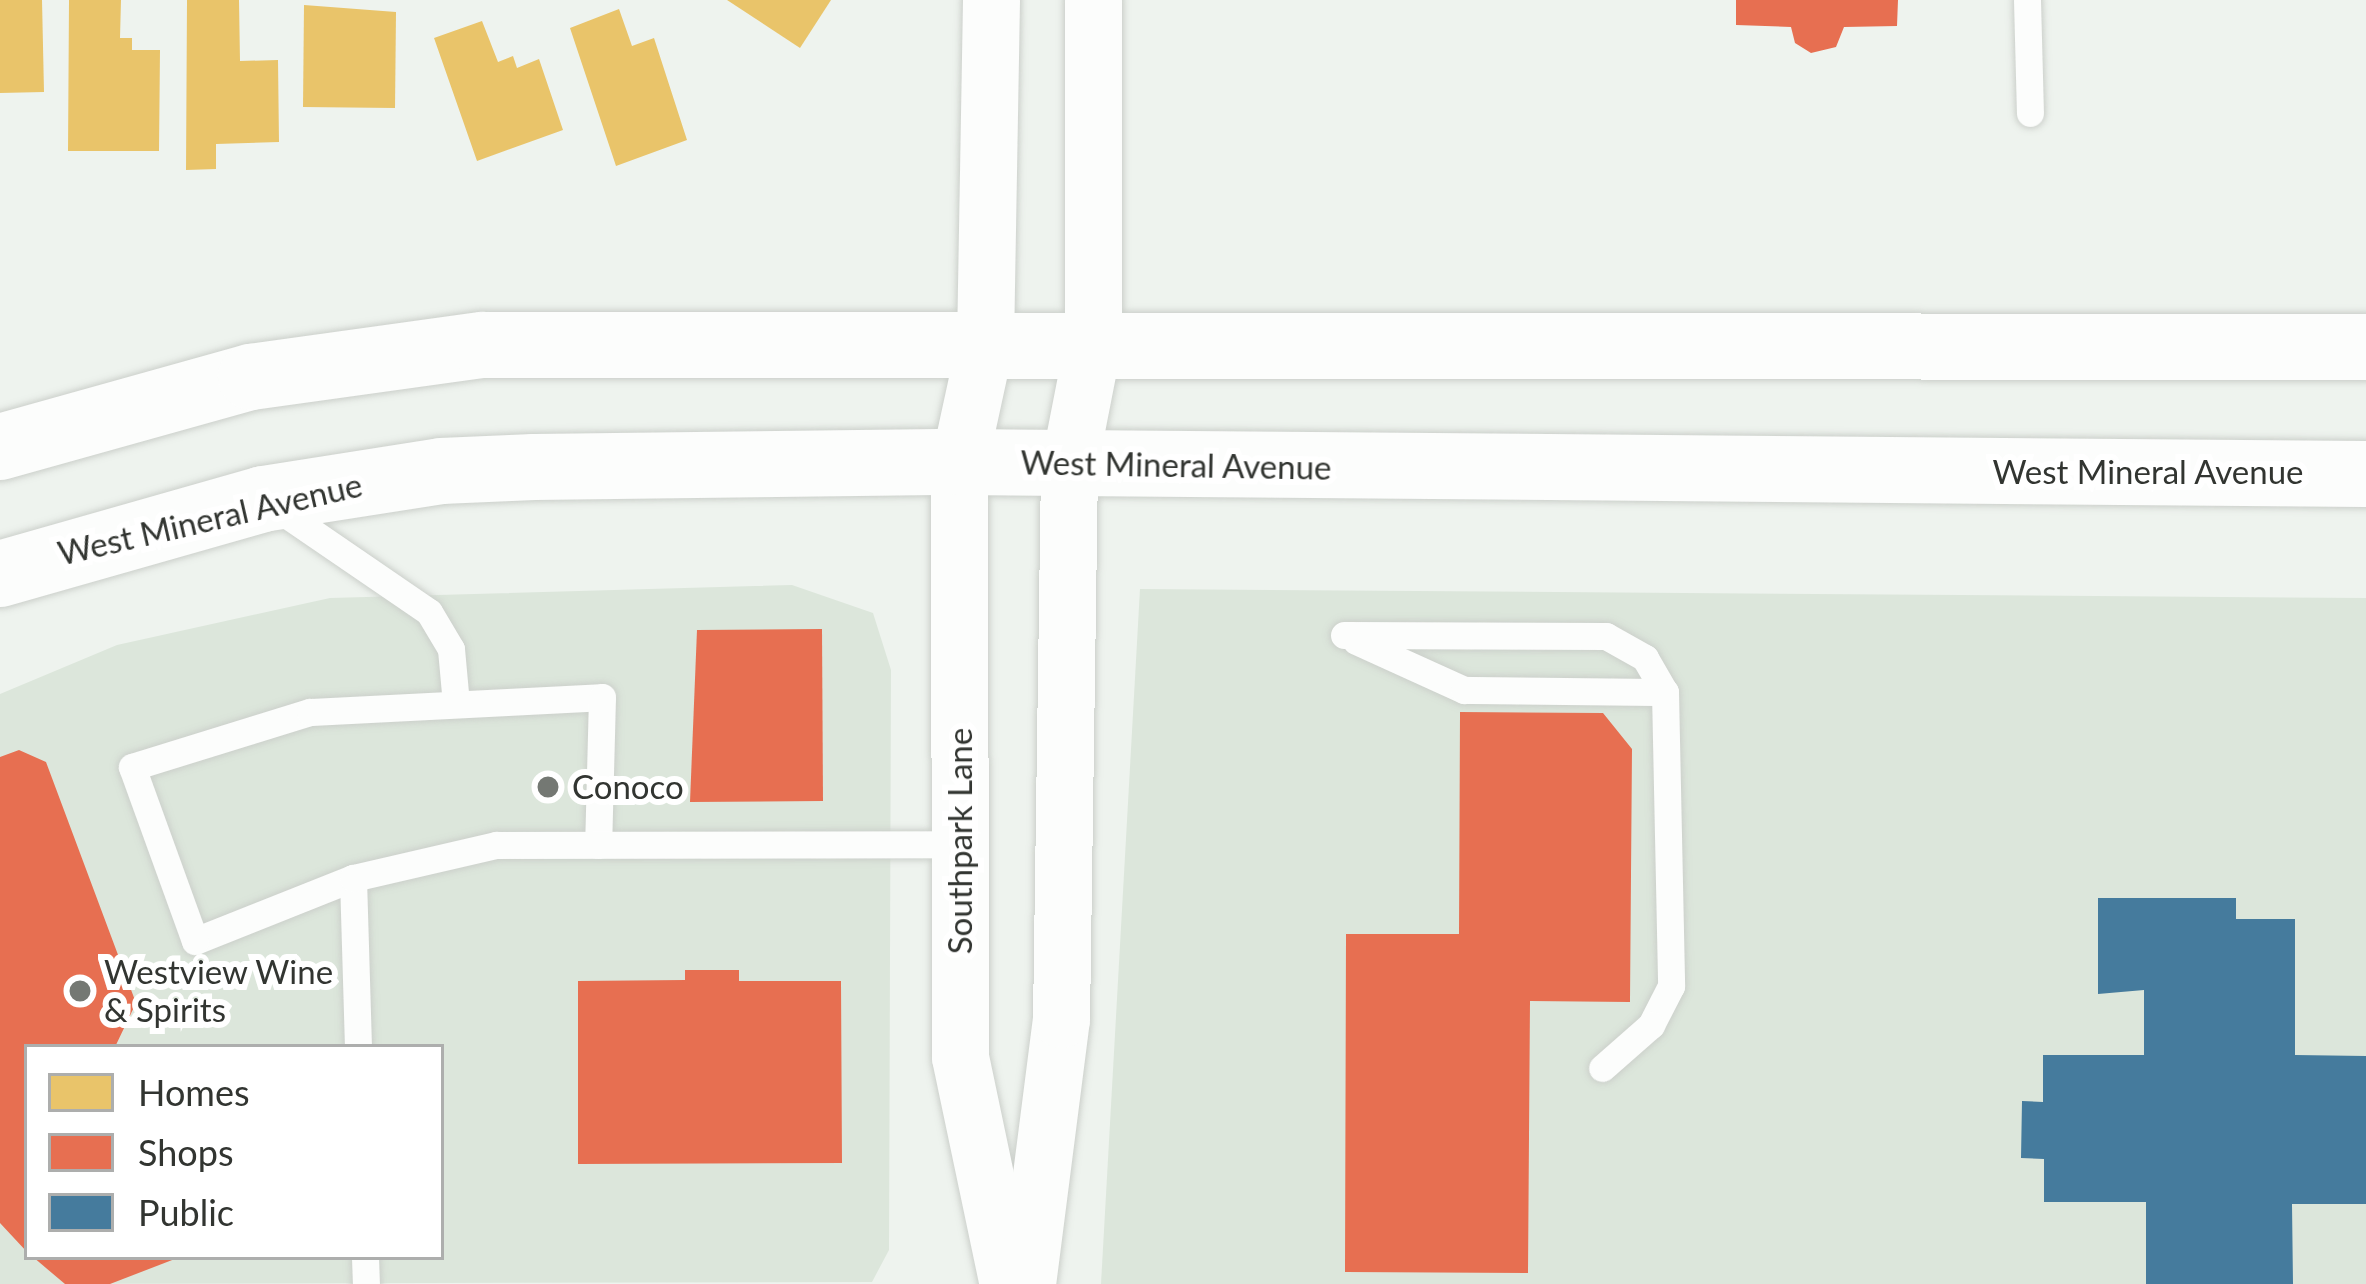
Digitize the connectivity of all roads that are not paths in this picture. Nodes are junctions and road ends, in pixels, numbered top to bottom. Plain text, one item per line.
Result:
1 (991, 0) edge
2 (1093, 0) edge
3 (2027, 0) edge
4 (2030, 113) dead end
5 (1093, 344) junction
6 (2366, 347) edge
7 (979, 369) junction
8 (1074, 437) junction
9 (0, 447) edge
10 (959, 462) junction
11 (2366, 474) edge
12 (263, 499) junction
13 (0, 574) edge
14 (1665, 692) junction
15 (456, 704) junction
16 (960, 844) junction
17 (598, 845) junction
18 (353, 878) junction
19 (358, 1044) edge
20 (1602, 1068) dead end
21 (1008, 1284) edge
22 (1027, 1284) edge

1 - 7 street, Southpark Lane
2 - 5 street
3 - 4 lane
5 - 6 main road
5 - 7 main road
5 - 8 street
7 - 9 main road
7 - 10 street, Southpark Lane
8 - 10 main road, West Mineral Avenue
8 - 11 main road, West Mineral Avenue
8 - 22 street
10 - 12 main road, West Mineral Avenue
10 - 16 street, Southpark Lane
12 - 13 main road, West Mineral Avenue
12 - 15 lane
14 - 14 lane
14 - 20 lane
15 - 17 lane
15 - 18 lane
16 - 17 lane
16 - 21 street, Southpark Lane
17 - 18 lane
18 - 19 lane

